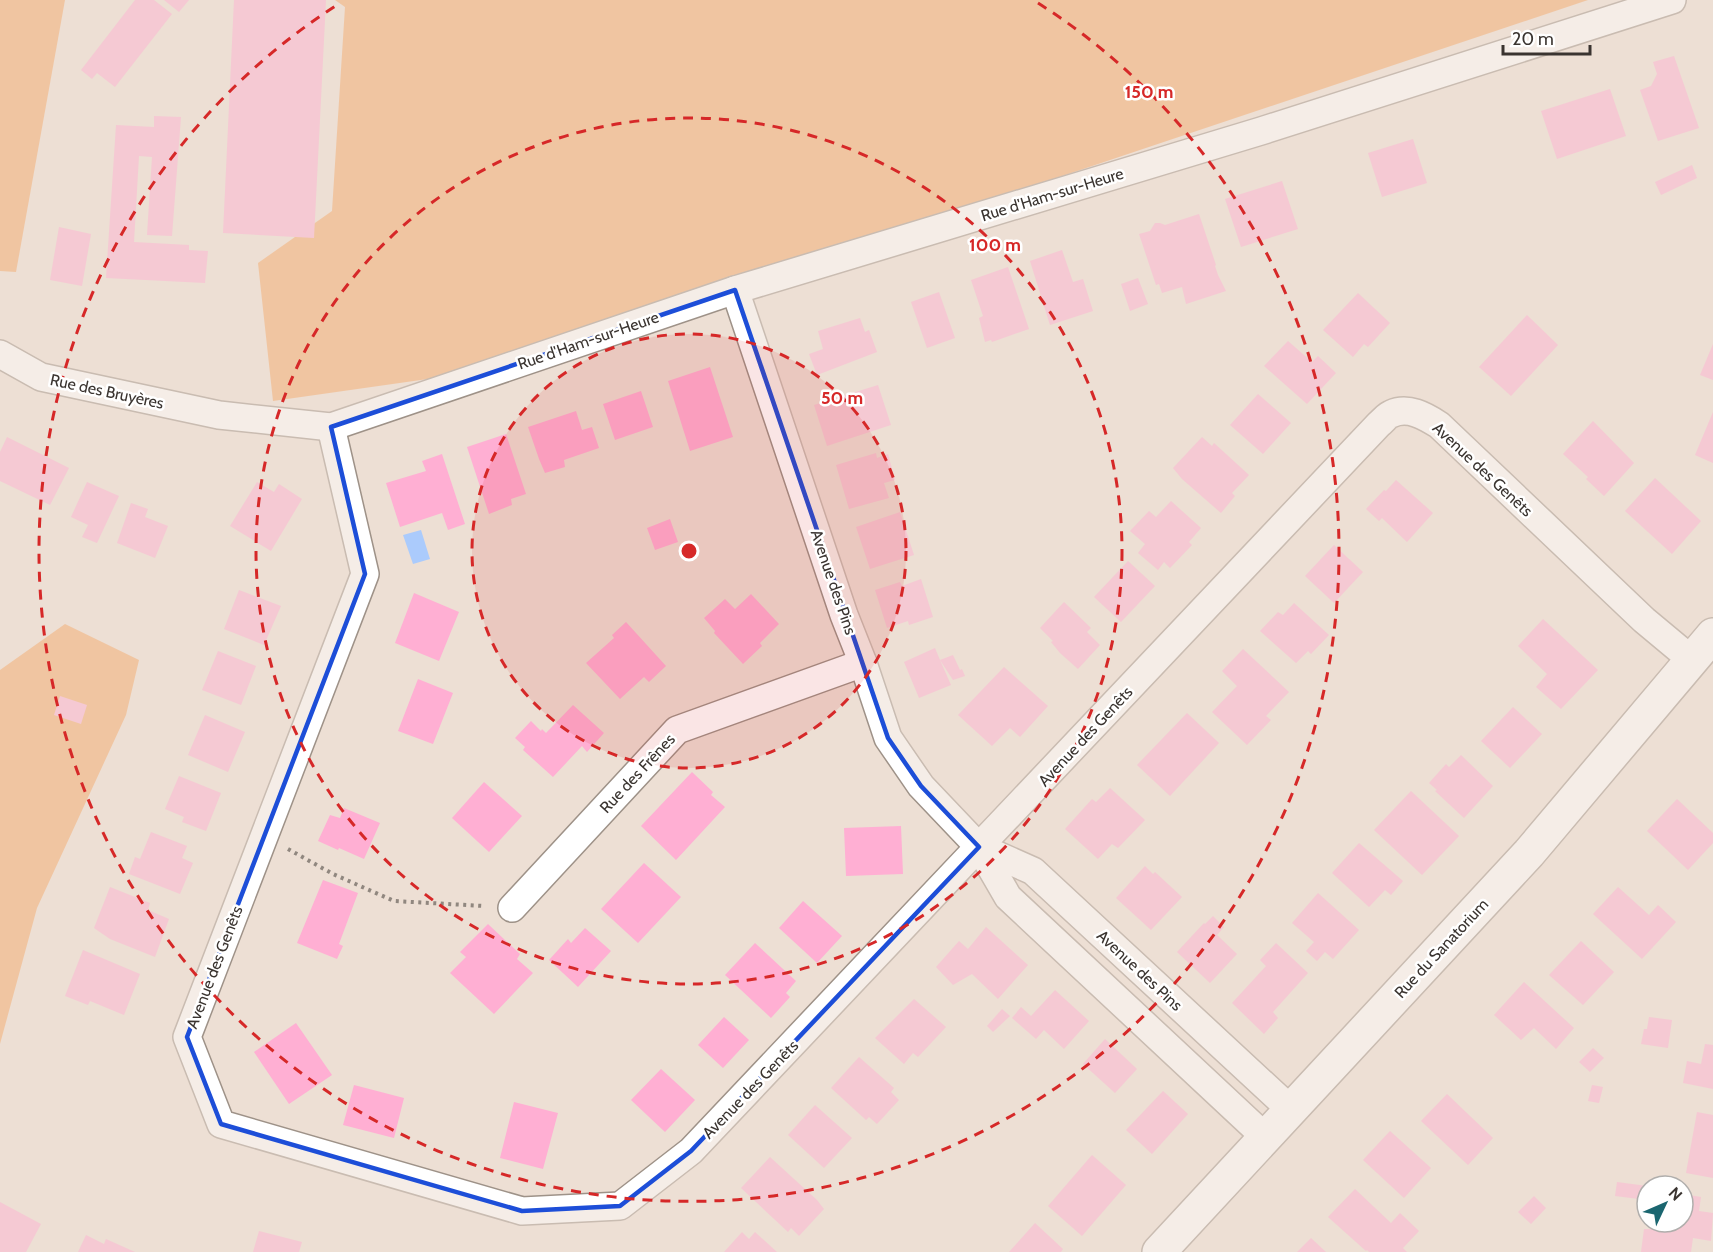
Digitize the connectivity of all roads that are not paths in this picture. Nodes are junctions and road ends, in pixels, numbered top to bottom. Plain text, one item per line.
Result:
1 (1672, 0) edge
2 (735, 290) junction
3 (0, 354) edge
4 (331, 427) junction
5 (1713, 635) edge
6 (1692, 660) junction
7 (863, 663) junction
8 (979, 848) junction
9 (512, 908) road end
10 (1290, 1109) junction
11 (1265, 1137) junction
12 (1159, 1252) edge

1 - 2 street, Rue d'Ham-sur-Heure
2 - 4 street, Rue d'Ham-sur-Heure
2 - 7 street, Avenue des Pins
3 - 4 street, Rue des Bruyères
4 - 8 street, Avenue des Genêts
5 - 6 street, Rue du Sanatorium
6 - 8 street, Avenue des Genêts
6 - 10 street, Rue du Sanatorium
7 - 8 street, Avenue des Pins
7 - 9 street, Rue des Frênes
8 - 10 street, Avenue des Pins
8 - 11 street, Avenue des Pins
10 - 11 street, Rue du Sanatorium
11 - 12 street, Rue du Sanatorium

